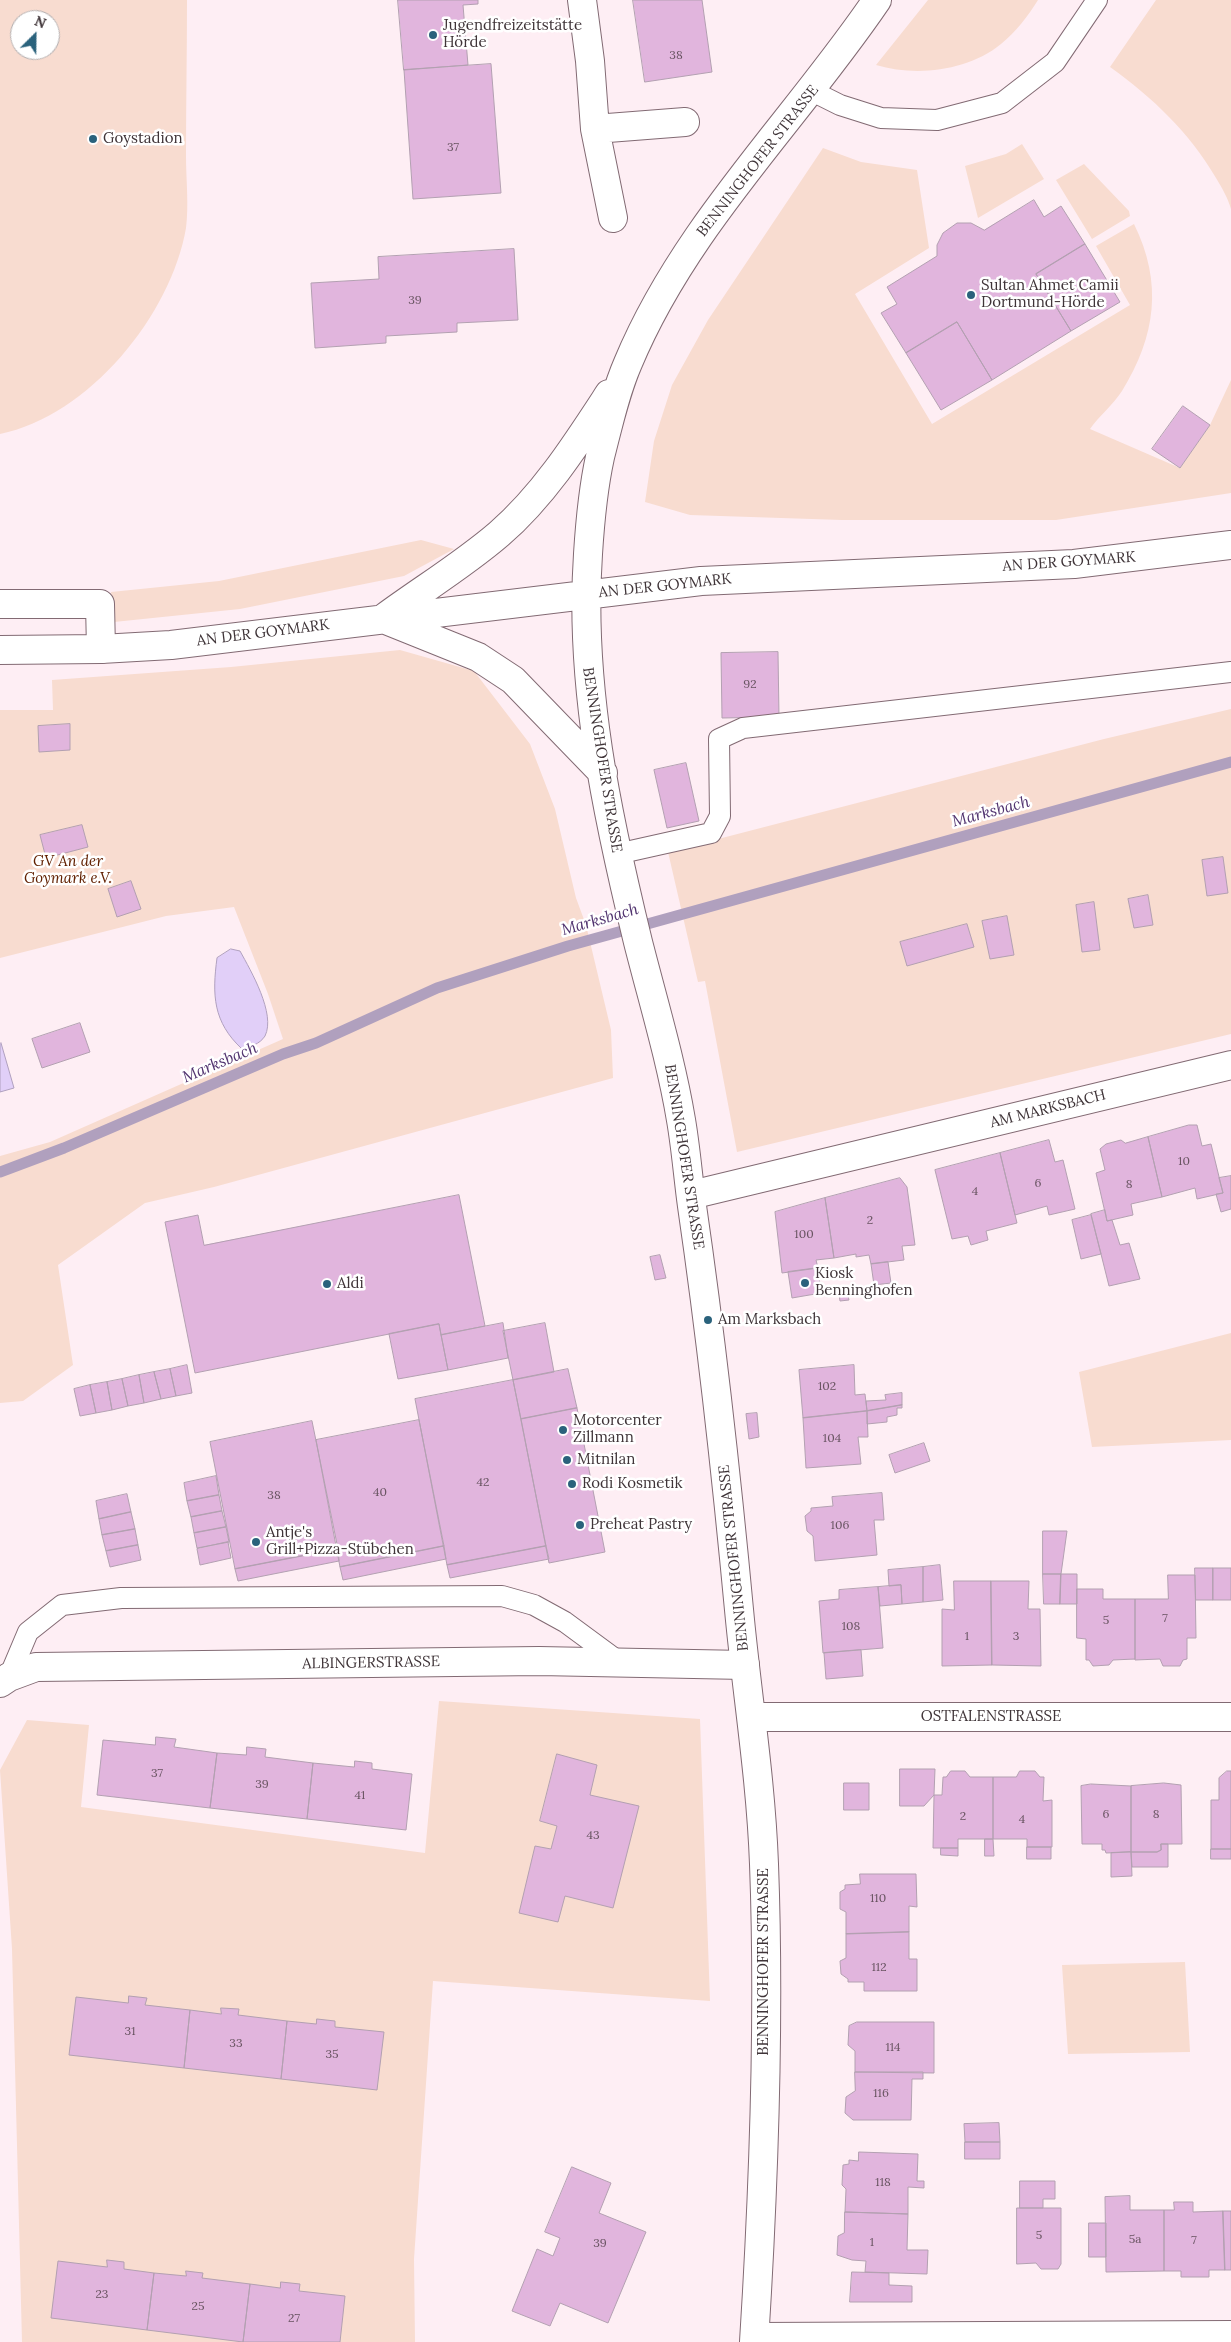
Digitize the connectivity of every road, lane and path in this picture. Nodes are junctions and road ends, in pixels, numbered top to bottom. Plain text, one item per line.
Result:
1 (582, 0) edge
2 (877, 0) edge
3 (1097, 0) edge
4 (812, 91) junction
5 (685, 122) dead end
6 (594, 130) junction
7 (613, 218) dead end
8 (627, 364) junction
9 (1231, 544) edge
10 (585, 595) junction
11 (0, 604) edge
12 (382, 619) junction
13 (101, 649) junction
14 (0, 650) edge
15 (1231, 672) edge
16 (602, 773) junction
17 (617, 854) junction
18 (1231, 1065) edge
19 (690, 1196) junction
20 (622, 1664) junction
21 (744, 1665) junction
22 (4, 1680) edge
23 (752, 1716) junction
24 (1231, 1717) edge
25 (1231, 2335) edge
26 (755, 2340) edge

1 - 6 main road
2 - 4 main road, BENNINGHOFER STRASSE
3 - 4 lane
4 - 8 main road, BENNINGHOFER STRASSE
5 - 6 main road
6 - 7 main road
8 - 10 main road, BENNINGHOFER STRASSE
8 - 12 main road
9 - 10 main road, AN DER GOYMARK
10 - 12 main road, AN DER GOYMARK
10 - 16 main road, BENNINGHOFER STRASSE
11 - 13 main road
12 - 13 main road, AN DER GOYMARK
12 - 16 main road
13 - 14 main road, AN DER GOYMARK
15 - 17 lane
16 - 17 main road, BENNINGHOFER STRASSE
17 - 19 main road, BENNINGHOFER STRASSE
18 - 19 main road, AM MARKSBACH
19 - 21 main road, BENNINGHOFER STRASSE
20 - 21 main road, ALBINGERSTRASSE
20 - 22 main road, ALBINGERSTRASSE
20 - 22 lane
21 - 23 main road, BENNINGHOFER STRASSE
23 - 24 main road, OSTFALENSTRASSE
23 - 26 main road, BENNINGHOFER STRASSE
25 - 26 main road

